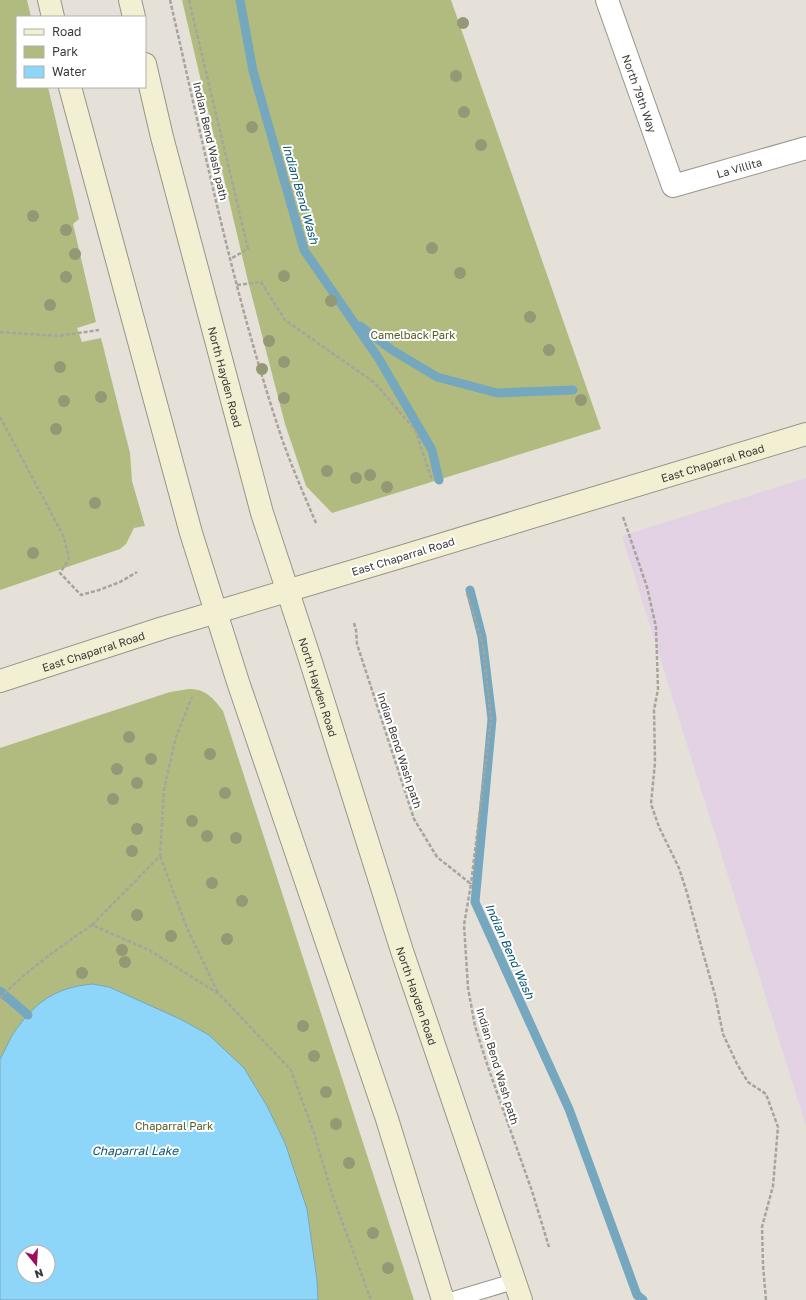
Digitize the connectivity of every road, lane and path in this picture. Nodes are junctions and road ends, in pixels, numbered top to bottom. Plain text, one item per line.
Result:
1 (49, 0) edge
2 (130, 0) edge
3 (170, 0) edge
4 (189, 0) edge
5 (607, 0) edge
6 (53, 16) edge
7 (134, 16) edge
8 (146, 68) edge
9 (70, 88) edge
10 (806, 148) edge
11 (673, 186) joint
12 (232, 258) dead end
13 (237, 285) junction
14 (99, 330) dead end
15 (0, 332) edge
16 (0, 417) edge
17 (806, 434) edge
18 (432, 480) dead end
19 (616, 492) junction
20 (316, 523) dead end
21 (137, 572) dead end
22 (287, 591) junction
23 (467, 593) dead end
24 (216, 612) junction
25 (354, 624) dead end
26 (0, 681) edge
27 (192, 697) dead end
28 (160, 856) junction
29 (471, 884) junction
30 (92, 925) junction
31 (219, 994) junction
32 (0, 998) edge
33 (548, 1247) dead end
34 (518, 1290) edge
35 (371, 1300) edge
36 (443, 1300) edge
37 (452, 1300) edge
38 (766, 1300) edge

1 - 6 main road
2 - 7 main road
3 - 13 path, Indian Bend Wash path
4 - 12 path
5 - 11 street, North 79th Way
8 - 22 main road, North Hayden Road
9 - 24 main road
10 - 11 street, La Villita
13 - 18 path
13 - 20 path, Indian Bend Wash path
14 - 15 path
16 - 21 path
17 - 19 main road, East Chaparral Road
19 - 22 main road, East Chaparral Road, bridge
19 - 38 path
22 - 24 main road, East Chaparral Road
22 - 34 main road, North Hayden Road
23 - 29 path, Indian Bend Wash path
24 - 26 main road, East Chaparral Road
24 - 36 main road
25 - 29 path, Indian Bend Wash path
27 - 28 path
28 - 30 path
28 - 31 path
29 - 33 path, Indian Bend Wash path
30 - 31 path
30 - 32 path
31 - 35 path
34 - 37 lane

